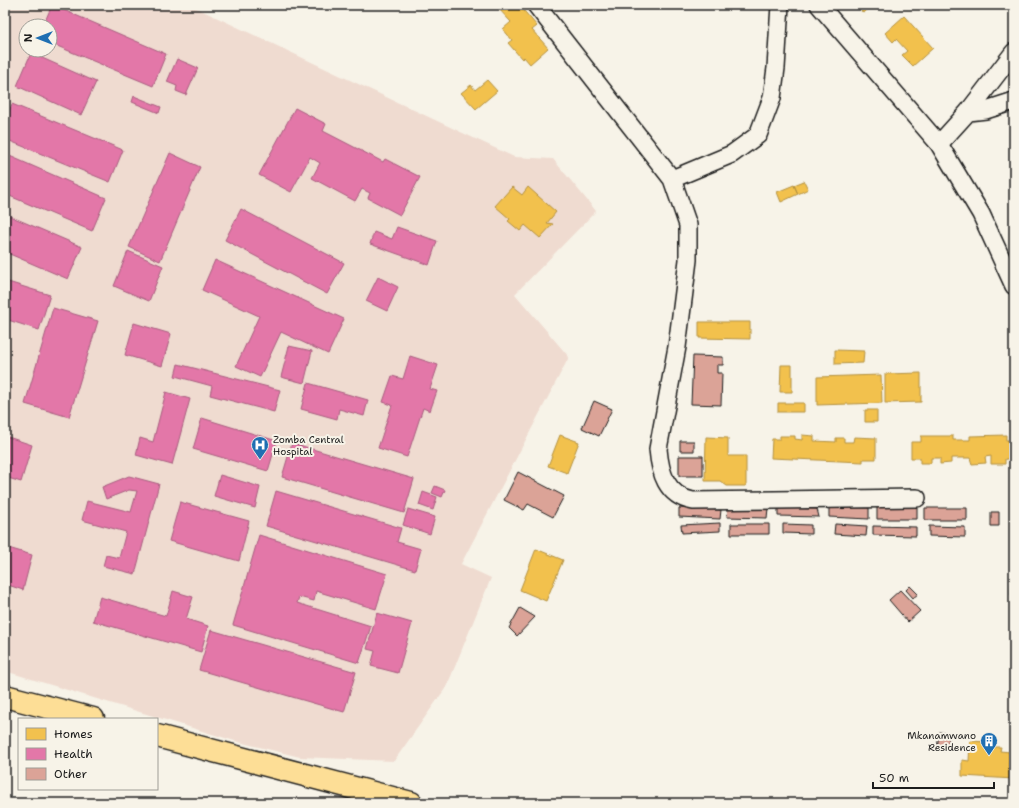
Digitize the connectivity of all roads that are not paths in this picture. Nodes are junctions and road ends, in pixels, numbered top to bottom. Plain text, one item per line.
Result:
1 (536, 5) edge
2 (780, 5) edge
3 (819, 5) edge
4 (1014, 52) edge
5 (1014, 101) edge
6 (968, 112) junction
7 (939, 144) junction
8 (672, 179) junction
9 (1014, 286) edge
10 (917, 498) dead end
11 (5, 696) edge
12 (88, 718) edge
13 (158, 736) edge
14 (411, 803) edge

1 - 8 street
2 - 8 street
3 - 7 street
4 - 6 street
5 - 6 street
6 - 7 street
7 - 9 street
8 - 10 street
11 - 12 highway
13 - 14 highway

